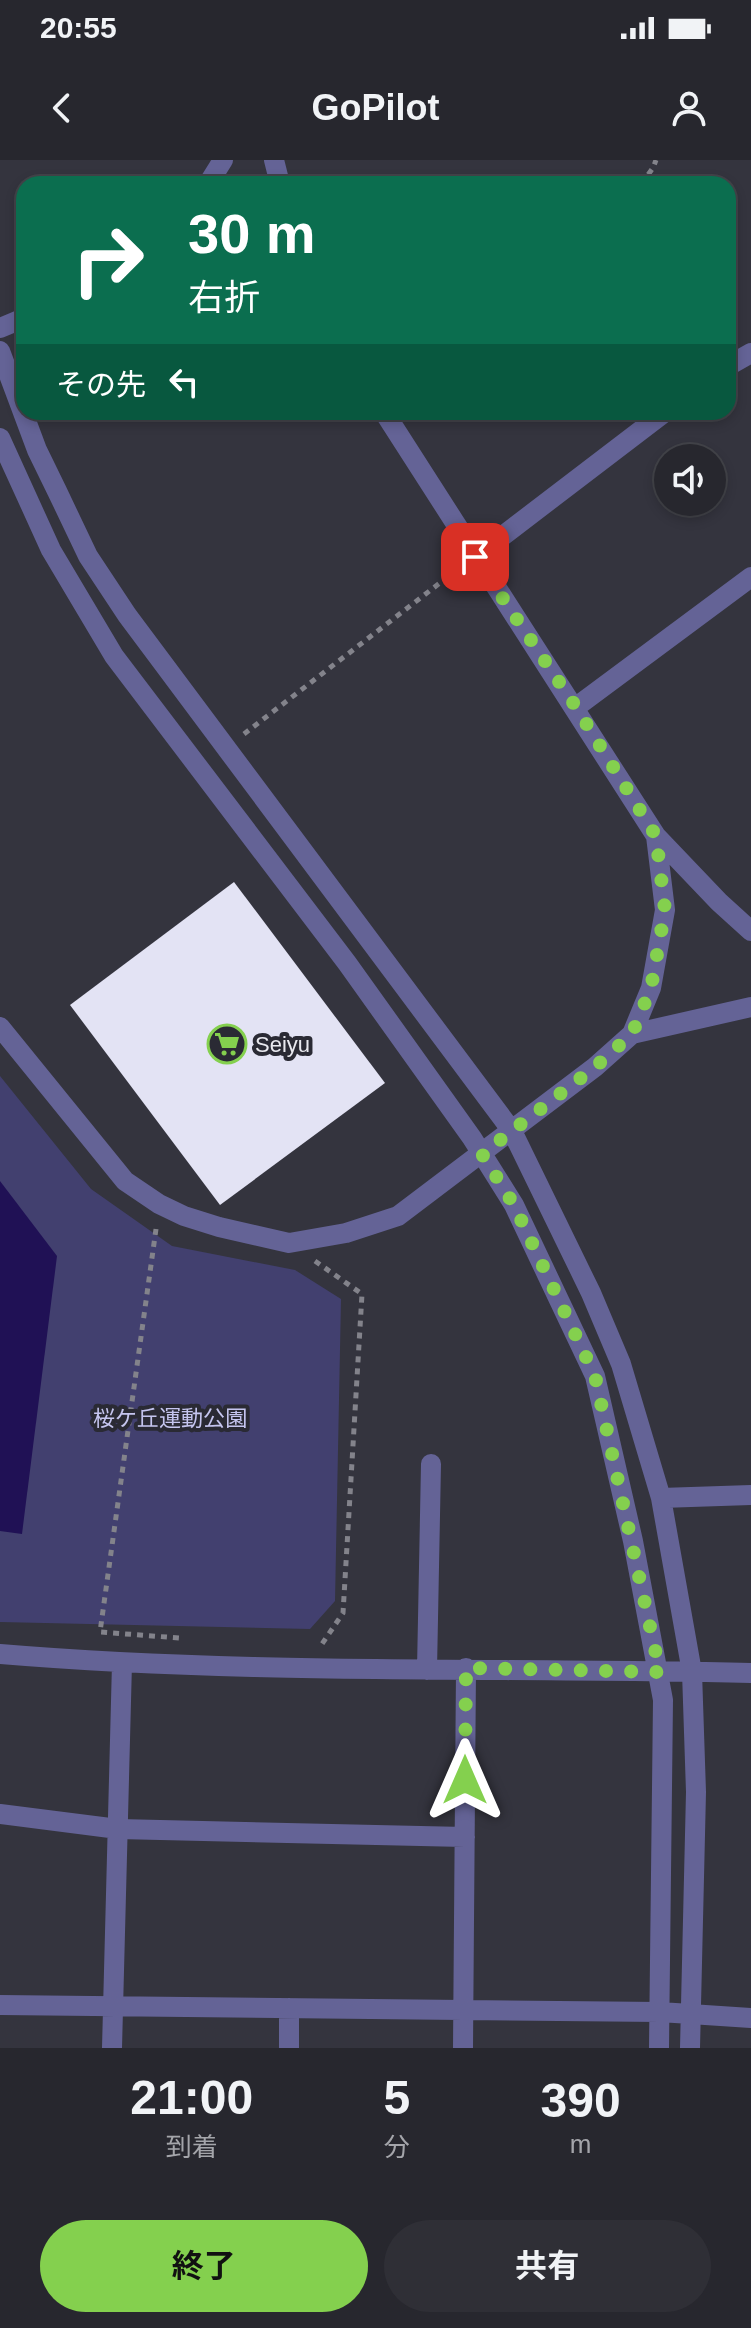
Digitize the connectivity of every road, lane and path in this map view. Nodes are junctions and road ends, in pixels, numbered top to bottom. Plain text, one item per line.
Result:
1 (0, 351) edge
2 (16, 394) edge
3 (26, 420) edge
4 (389, 420) edge
5 (655, 420) edge
6 (0, 438) edge
7 (475, 557) junction
8 (748, 584) edge
9 (576, 707) junction
10 (225, 748) junction
11 (656, 836) junction
12 (751, 931) edge
13 (751, 1007) edge
14 (0, 1027) edge
15 (632, 1034) junction
16 (512, 1131) junction
17 (482, 1154) junction
18 (159, 1204) junction
19 (289, 1243) junction
20 (431, 1464) dead end
21 (751, 1495) edge
22 (661, 1498) junction
23 (194, 1639) dead end
24 (320, 1649) dead end
25 (0, 1654) edge
26 (122, 1663) junction
27 (466, 1668) junction
28 (427, 1670) junction
29 (660, 1672) junction
30 (692, 1672) junction
31 (751, 1673) edge
32 (0, 1814) edge
33 (118, 1829) junction
34 (465, 1837) junction
35 (0, 2005) edge
36 (113, 2006) junction
37 (289, 2008) junction
38 (464, 2012) junction
39 (660, 2012) junction
40 (691, 2015) junction
41 (751, 2018) edge
42 (112, 2048) edge
43 (289, 2048) edge
44 (463, 2048) edge
45 (659, 2048) edge
46 (690, 2048) edge

1 - 2 street
3 - 10 street
4 - 7 street
5 - 7 street
6 - 17 street
7 - 9 street
7 - 10 path
8 - 9 street
9 - 11 street
10 - 16 street
11 - 12 street
11 - 15 street
13 - 15 street
14 - 18 street
15 - 16 street
16 - 17 street
16 - 22 street
17 - 19 street
17 - 29 street
18 - 19 street
18 - 23 path
19 - 24 path
20 - 28 street
21 - 22 street
22 - 30 street
25 - 26 street
26 - 28 street
26 - 33 street
27 - 28 street
27 - 29 street
27 - 34 street
29 - 30 street
29 - 39 street
30 - 31 street
30 - 40 street
32 - 33 street
33 - 34 street
33 - 36 street
34 - 38 street
35 - 36 street
36 - 37 street
36 - 42 street
37 - 38 street
37 - 43 street
38 - 39 street
38 - 44 street
39 - 40 street
39 - 45 street
40 - 41 street
40 - 46 street

